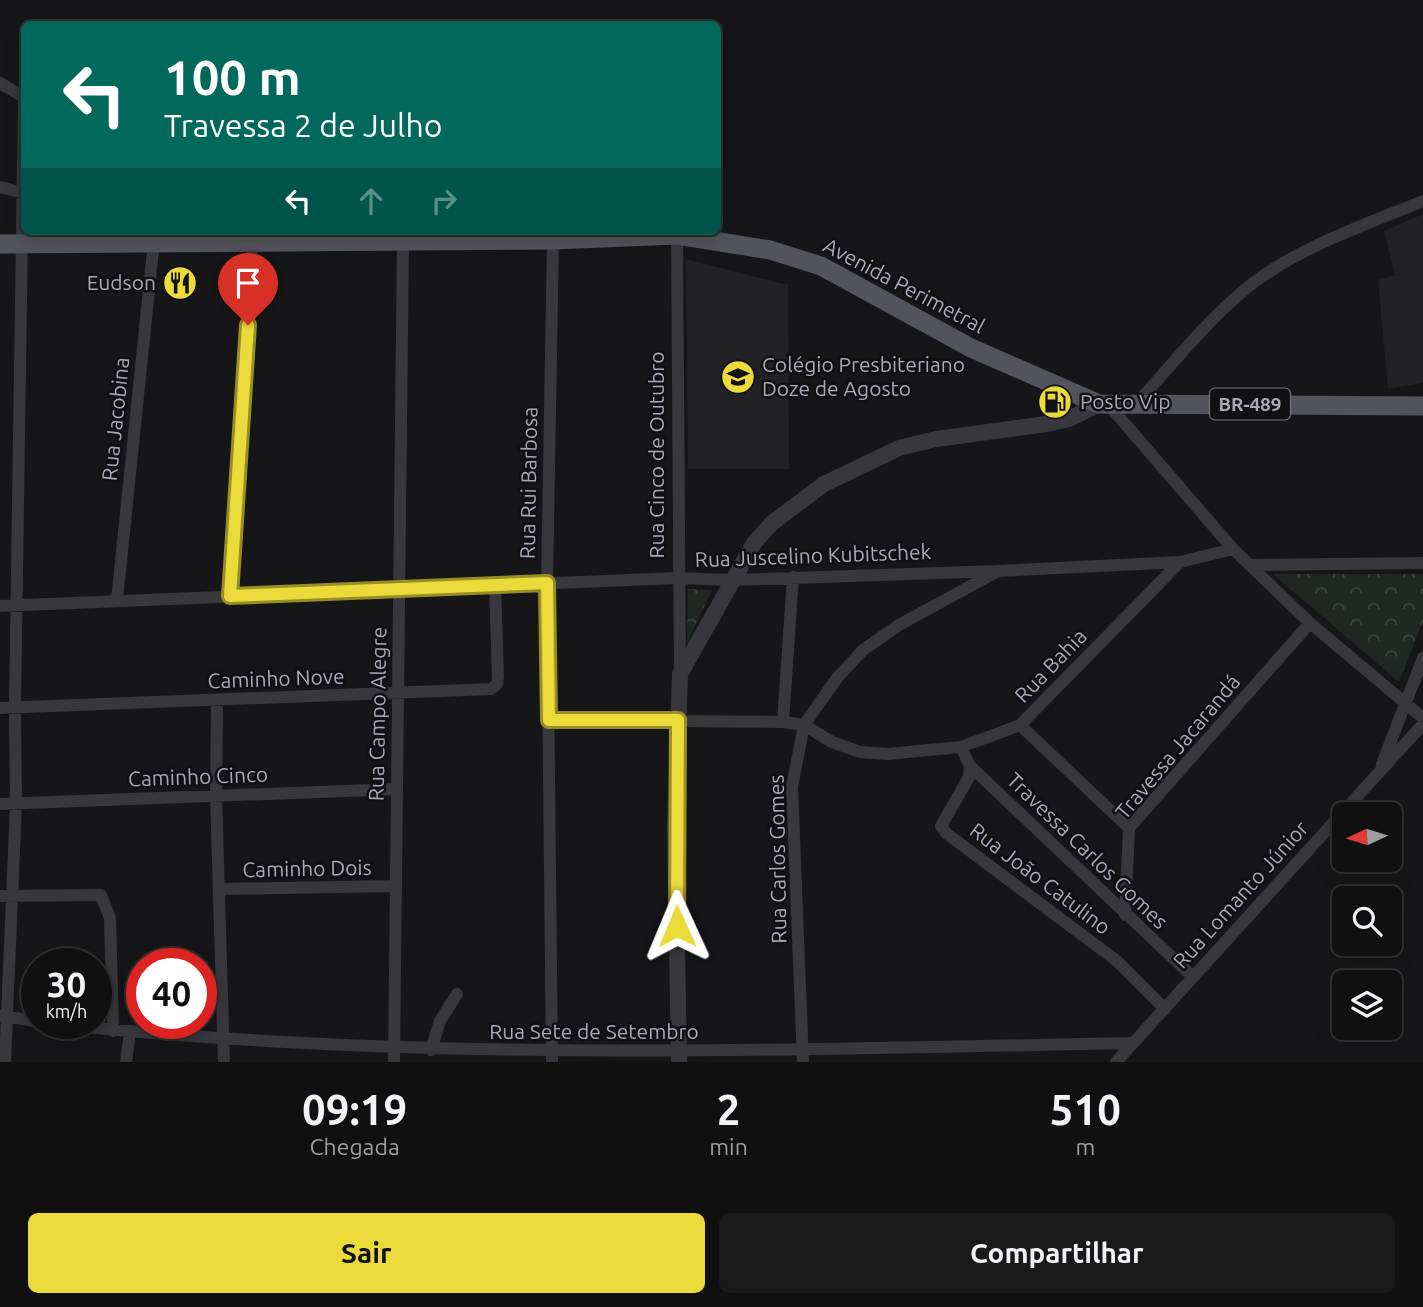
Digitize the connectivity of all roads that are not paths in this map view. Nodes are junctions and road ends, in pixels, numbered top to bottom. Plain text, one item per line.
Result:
1 (0, 83) edge
2 (21, 95) edge
3 (0, 187) edge
4 (21, 192) edge
5 (21, 201) edge
6 (1423, 201) edge
7 (136, 235) edge
8 (677, 235) junction
9 (253, 237) edge
10 (553, 240) junction
11 (403, 241) junction
12 (154, 242) junction
13 (10, 244) edge
14 (1423, 403) edge
15 (1104, 404) junction
16 (1136, 404) junction
17 (1233, 549) junction
18 (1180, 562) junction
19 (1423, 563) edge
20 (1251, 565) junction
21 (998, 570) junction
22 (678, 578) junction
23 (793, 578) junction
24 (731, 580) junction
25 (547, 583) junction
26 (495, 586) junction
27 (399, 590) junction
28 (230, 596) junction
29 (117, 600) junction
30 (16, 605) junction
31 (0, 606) edge
32 (1310, 622) junction
33 (1423, 658) edge
34 (680, 674) junction
35 (398, 693) junction
36 (216, 701) junction
37 (1406, 706) junction
38 (0, 708) edge
39 (15, 708) junction
40 (1423, 718) edge
41 (549, 720) junction
42 (678, 720) junction
43 (783, 722) junction
44 (1423, 724) edge
45 (804, 725) junction
46 (1020, 725) junction
47 (961, 747) junction
48 (970, 766) junction
49 (1379, 771) junction
50 (397, 789) junction
51 (216, 795) junction
52 (0, 804) edge
53 (16, 804) junction
54 (1129, 828) junction
55 (396, 886) junction
56 (219, 890) junction
57 (6, 896) edge
58 (1125, 915) junction
59 (1192, 977) junction
60 (457, 994) dead end
61 (1165, 1009) junction
62 (3, 1017) edge
63 (21, 1019) edge
64 (113, 1031) joint
65 (126, 1032) edge
66 (129, 1039) edge
67 (217, 1039) edge
68 (223, 1039) junction
69 (1133, 1043) junction
70 (431, 1050) junction
71 (394, 1056) edge
72 (552, 1056) edge
73 (803, 1056) edge
74 (678, 1057) edge
75 (5, 1062) edge
76 (126, 1062) edge
77 (224, 1062) edge
78 (1116, 1062) edge

1 - 2 street
3 - 4 street
5 - 13 street
6 - 16 street
7 - 12 street
8 - 10 main road, Avenida Perimetral / BR-489
8 - 15 main road, Avenida Perimetral / BR-489
8 - 22 street, Rua Cinco de Outubro
9 - 11 main road, Avenida Perimetral / BR-489
9 - 12 main road, Avenida Perimetral / BR-489
9 - 28 street
10 - 11 main road, Avenida Perimetral / BR-489
10 - 25 street, Rua Rui Barbosa
11 - 27 street, Rua Campo Alegre
12 - 13 main road, Avenida Perimetral / BR-489
12 - 29 street, Rua Jacobina
13 - 30 street
14 - 16 main road, Avenida Perimetral / BR-489
15 - 16 main road, Avenida Perimetral / BR-489
15 - 17 street
15 - 24 street, Rua Cinco de Outubro
17 - 18 street, Rua Carlos Gomes
17 - 20 street
18 - 21 street, Rua Carlos Gomes
18 - 46 street, Rua Bahia
19 - 20 street
20 - 32 street
21 - 23 street, Rua Juscelino Kubitschek
21 - 45 street, Rua Carlos Gomes
22 - 24 street, Rua Juscelino Kubitschek
22 - 25 street, Rua Juscelino Kubitschek
22 - 34 street, Rua Cinco de Outubro
23 - 24 street, Rua Juscelino Kubitschek
23 - 43 street
24 - 34 street, Rua Cinco de Outubro
25 - 26 street, Rua Juscelino Kubitschek
25 - 41 street, Rua Rui Barbosa
26 - 27 street, Rua Juscelino Kubitschek
26 - 35 street, Caminho Nove
27 - 28 street, Rua Juscelino Kubitschek
27 - 35 street, Rua Campo Alegre
28 - 29 street, Rua Juscelino Kubitschek
29 - 30 street, Rua Juscelino Kubitschek
30 - 31 street, Rua Juscelino Kubitschek
30 - 39 street
32 - 37 street
32 - 54 street, Travessa Jacarandá
33 - 37 street
34 - 42 street, Rua Cinco de Outubro
35 - 36 street, Caminho Nove
35 - 50 street, Rua Campo Alegre
36 - 39 street, Caminho Nove
36 - 51 street
37 - 40 street
37 - 49 street
38 - 39 street, Caminho Nove
39 - 53 street
41 - 42 street, Rua Bahia
41 - 72 street, Rua Rui Barbosa
42 - 43 street, Rua Bahia
42 - 74 street, Rua Cinco de Outubro
43 - 45 street, Rua Bahia
44 - 49 street, Rua Lomanto Júnior
45 - 47 street, Rua Bahia
45 - 73 street, Rua Carlos Gomes
46 - 47 street, Rua Bahia
46 - 54 street
47 - 48 street, Travessa Carlos Gomes
48 - 58 street, Travessa Carlos Gomes
48 - 61 street, Rua João Catulino
49 - 59 street, Rua Lomanto Júnior
50 - 51 street, Caminho Cinco
50 - 55 street, Rua Campo Alegre
51 - 53 street, Caminho Cinco
51 - 56 street
52 - 53 street, Caminho Cinco
53 - 57 street
54 - 58 street, Travessa Jacarandá
55 - 56 street, Caminho Dois
55 - 71 street, Rua Campo Alegre
56 - 68 street
57 - 62 street
57 - 64 street
58 - 59 street, Travessa Carlos Gomes
59 - 61 street, Rua Lomanto Júnior
60 - 70 street
61 - 69 street, Rua Lomanto Júnior
62 - 63 street
62 - 75 street
64 - 65 street, Rua Sete de Setembro
66 - 76 street
67 - 68 street, Rua Sete de Setembro
68 - 71 street, Rua Sete de Setembro
68 - 77 street
69 - 73 street, Rua Sete de Setembro
69 - 78 street, Rua Lomanto Júnior
70 - 71 street, Rua Sete de Setembro
70 - 72 street, Rua Sete de Setembro
72 - 74 street, Rua Sete de Setembro
73 - 74 street, Rua Sete de Setembro

